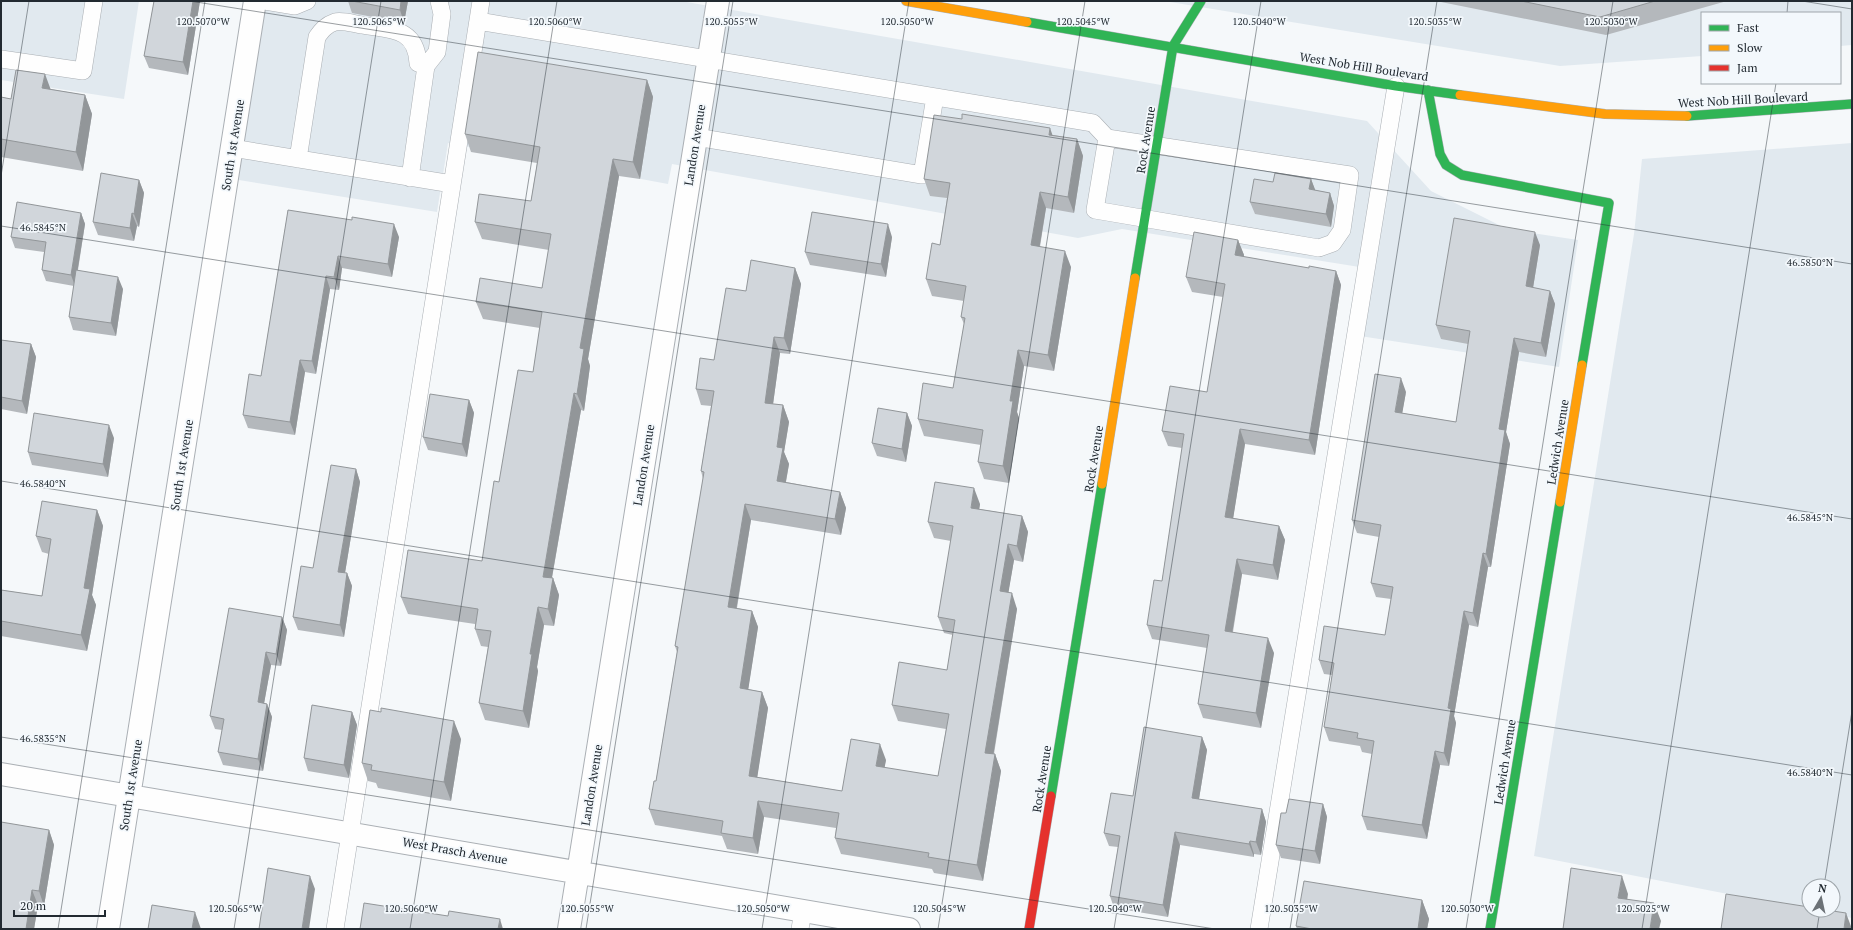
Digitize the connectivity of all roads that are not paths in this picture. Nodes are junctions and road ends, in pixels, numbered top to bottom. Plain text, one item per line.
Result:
1 (94, 1) edge
2 (255, 1) edge
3 (264, 1) edge
4 (307, 1) edge
5 (440, 1) edge
6 (481, 1) edge
7 (718, 1) edge
8 (906, 1) edge
9 (1201, 1) edge
10 (478, 20) junction
11 (1174, 46) junction
12 (1, 59) edge
13 (708, 60) junction
14 (426, 66) junction
15 (1396, 86) junction
16 (1428, 90) junction
17 (935, 97) junction
18 (1852, 104) edge
19 (696, 137) junction
20 (1106, 138) junction
21 (1157, 146) junction
22 (232, 148) junction
23 (298, 159) junction
24 (410, 178) junction
25 (452, 184) junction
26 (1146, 218) junction
27 (1, 774) edge
28 (130, 795) junction
29 (350, 833) junction
30 (578, 872) junction
31 (802, 920) edge
32 (108, 929) edge
33 (335, 929) edge
34 (569, 929) edge
35 (910, 929) edge
36 (1029, 929) edge
37 (1259, 929) edge
38 (1490, 929) edge

1 - 12 lane
2 - 22 street, South 1st Avenue
3 - 4 lane
5 - 14 lane
6 - 10 lane
7 - 13 street, Landon Avenue
8 - 11 street, West Nob Hill Boulevard
9 - 11 street, Rock Avenue
10 - 13 lane
10 - 25 lane
11 - 15 street, West Nob Hill Boulevard
11 - 21 street, Rock Avenue
13 - 17 lane
13 - 19 street, Landon Avenue
14 - 23 lane
14 - 24 lane
15 - 16 street, West Nob Hill Boulevard
15 - 37 lane
16 - 18 street, West Nob Hill Boulevard
16 - 38 street, Ledwich Avenue
17 - 19 lane
17 - 20 lane
19 - 30 street, Landon Avenue
20 - 21 lane
20 - 26 lane
21 - 26 street, Rock Avenue
21 - 26 lane
22 - 23 lane
22 - 28 street, South 1st Avenue
23 - 24 lane
24 - 25 lane
25 - 29 lane
26 - 36 street, Rock Avenue
27 - 28 street, West Prasch Avenue
28 - 29 street, West Prasch Avenue
28 - 32 street, South 1st Avenue
29 - 30 street, West Prasch Avenue
29 - 33 lane
30 - 31 street, West Prasch Avenue
30 - 34 street, Landon Avenue
31 - 35 street, West Prasch Avenue

